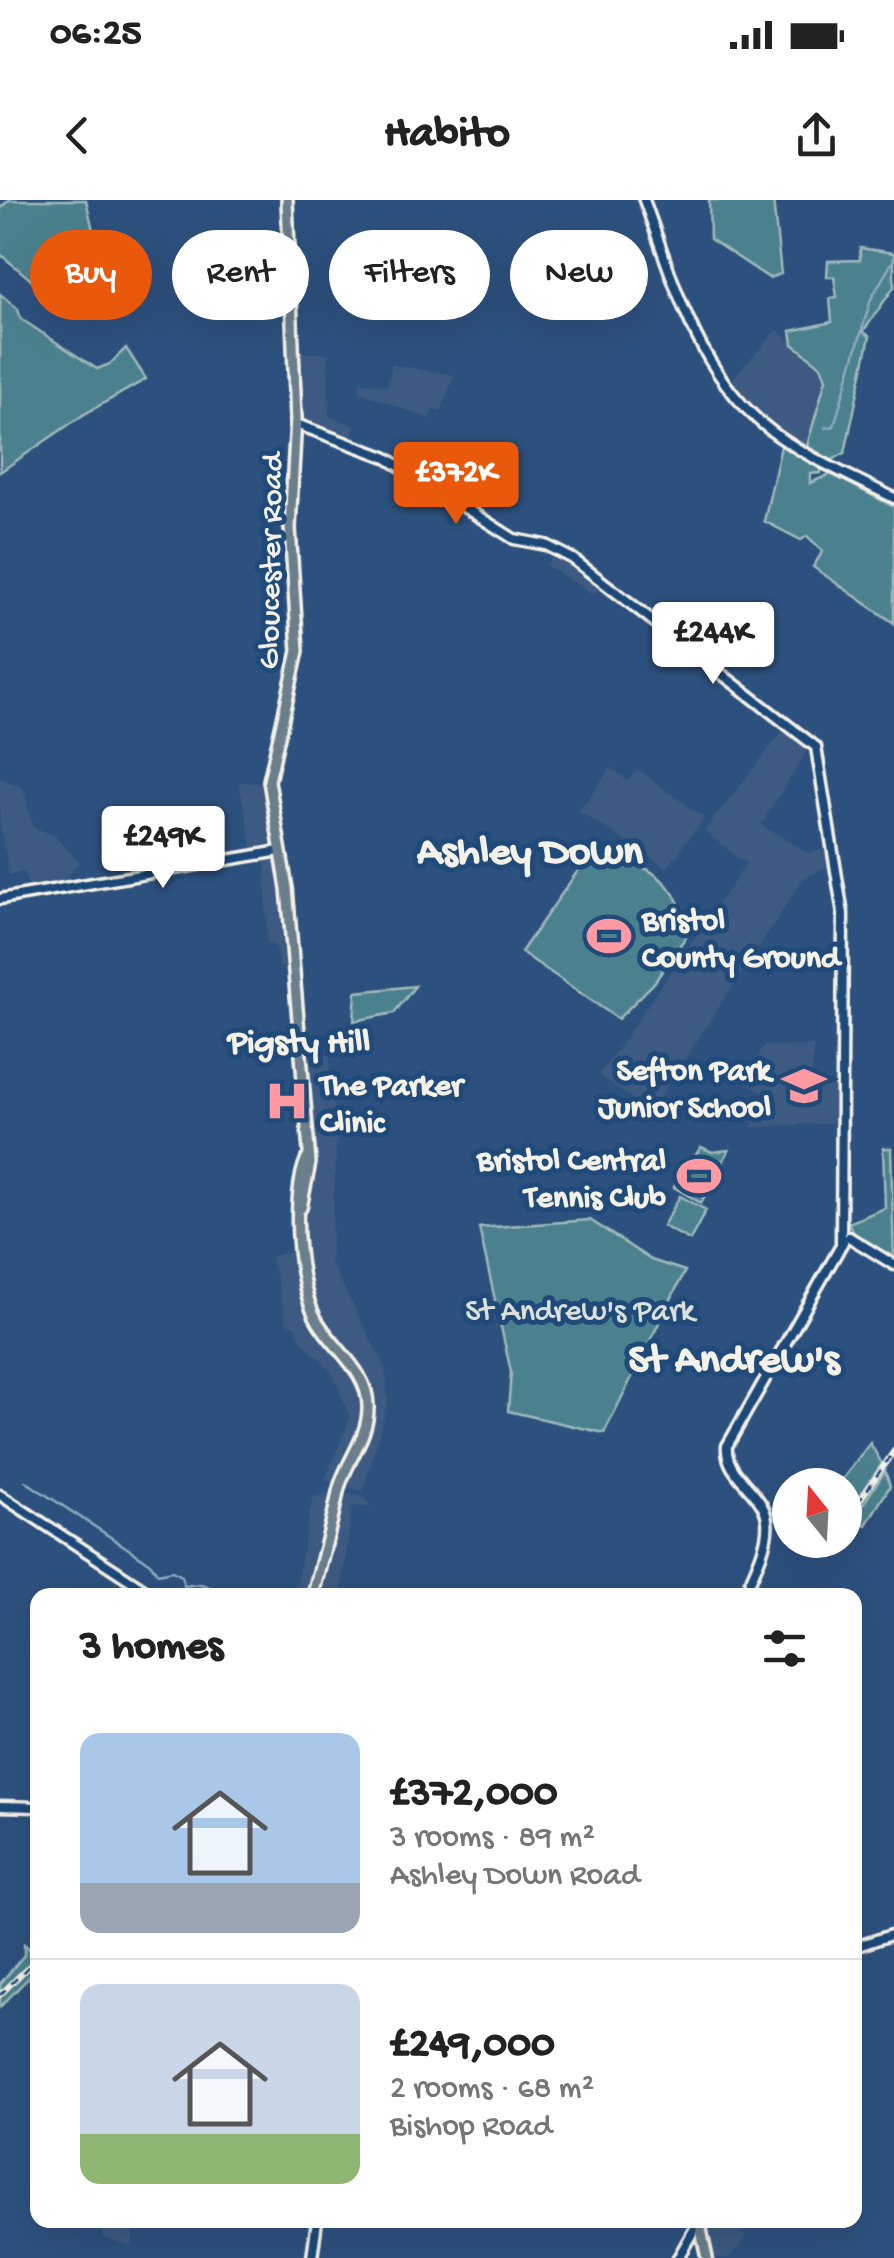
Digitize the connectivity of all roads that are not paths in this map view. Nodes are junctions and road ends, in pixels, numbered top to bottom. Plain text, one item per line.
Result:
1 (287, 200) edge
2 (644, 200) edge
3 (296, 424) junction
4 (894, 498) edge
5 (280, 851) junction
6 (0, 899) edge
7 (845, 1237) junction
8 (894, 1266) edge
9 (0, 1495) edge
10 (142, 1588) edge
11 (314, 1588) edge
12 (746, 1588) edge
13 (0, 1806) edge
14 (30, 1807) edge
15 (894, 1934) edge
16 (862, 1945) edge
17 (316, 2228) edge
18 (697, 2228) edge
19 (700, 2228) edge
20 (312, 2258) edge
21 (678, 2258) edge
22 (704, 2258) edge

1 - 3 main road, Gloucester Road
2 - 4 main road
3 - 5 main road, Gloucester Road
3 - 7 main road
5 - 6 main road
5 - 11 main road, Gloucester Road
7 - 8 main road
7 - 12 main road
9 - 10 main road
13 - 14 main road
15 - 16 main road
17 - 20 main road
18 - 21 main road
19 - 22 main road

